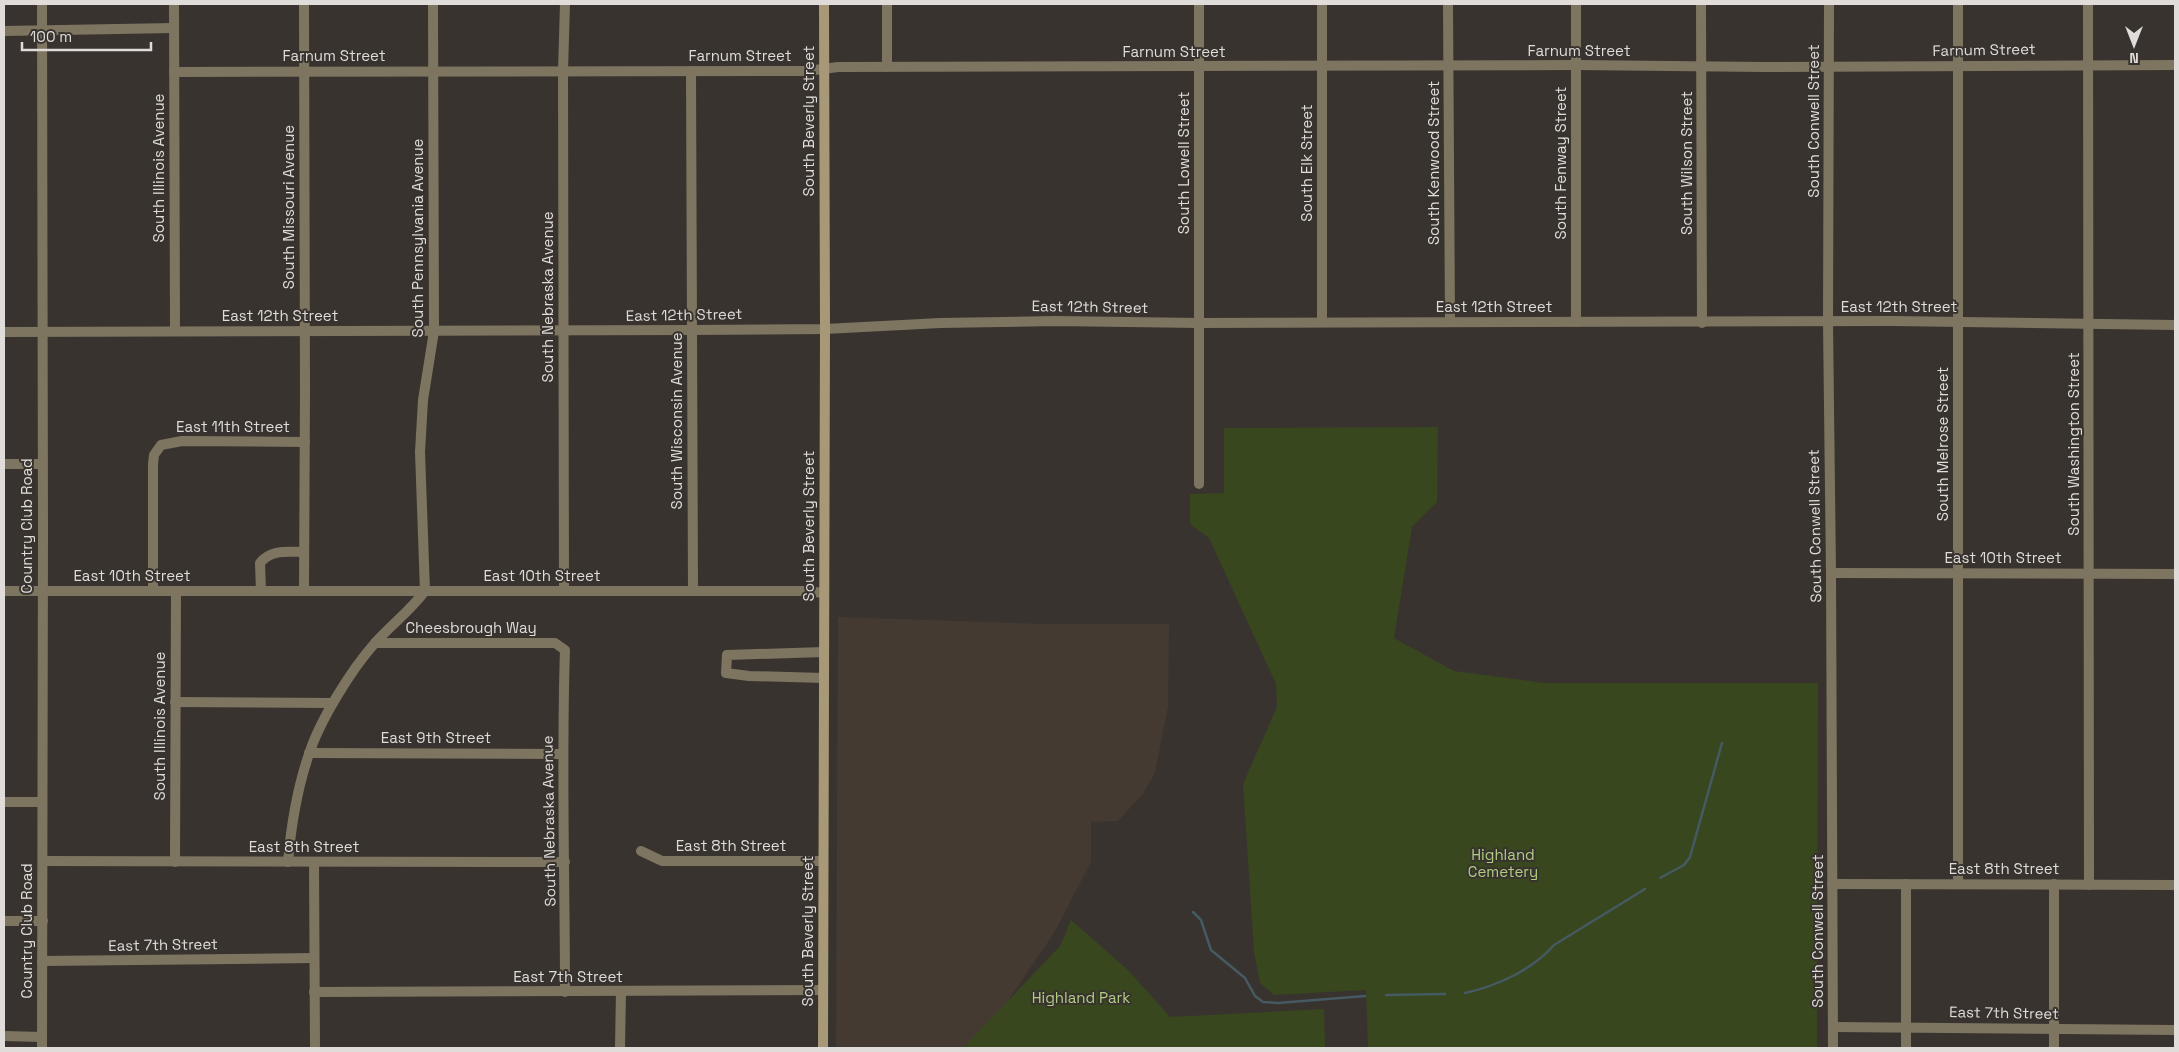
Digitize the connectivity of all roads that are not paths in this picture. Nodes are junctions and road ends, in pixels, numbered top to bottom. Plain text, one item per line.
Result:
1 (42, 4) edge
2 (174, 4) edge
3 (304, 4) edge
4 (433, 4) edge
5 (565, 4) edge
6 (824, 4) edge
7 (887, 4) edge
8 (1199, 4) edge
9 (1322, 4) edge
10 (1448, 4) edge
11 (1576, 4) edge
12 (1701, 4) edge
13 (1829, 4) edge
14 (1958, 4) edge
15 (2088, 4) edge
16 (174, 28) junction
17 (4, 31) edge
18 (42, 31) junction
19 (2089, 64) junction
20 (1576, 65) junction
21 (1959, 65) junction
22 (2175, 65) edge
23 (1322, 66) junction
24 (1448, 66) junction
25 (1701, 66) junction
26 (1829, 66) junction
27 (887, 67) junction
28 (1199, 67) junction
29 (823, 69) junction
30 (433, 70) junction
31 (563, 71) junction
32 (691, 71) junction
33 (174, 72) junction
34 (304, 72) junction
35 (1322, 322) junction
36 (1450, 322) junction
37 (1576, 322) junction
38 (1702, 322) junction
39 (1828, 322) junction
40 (1957, 322) junction
41 (1200, 323) junction
42 (2089, 324) junction
43 (2175, 325) edge
44 (825, 328) junction
45 (692, 330) junction
46 (42, 331) junction
47 (175, 331) junction
48 (304, 331) junction
49 (434, 331) junction
50 (563, 331) junction
51 (4, 332) edge
52 (305, 442) junction
53 (4, 464) edge
54 (42, 464) junction
55 (1199, 484) dead end
56 (304, 552) junction
57 (1831, 573) junction
58 (1958, 573) junction
59 (2089, 574) junction
60 (2175, 574) edge
61 (564, 590) junction
62 (4, 591) edge
63 (42, 591) junction
64 (153, 591) junction
65 (176, 591) junction
66 (261, 591) junction
67 (304, 591) junction
68 (693, 591) junction
69 (425, 592) junction
70 (823, 593) junction
71 (374, 643) junction
72 (564, 650) joint
73 (824, 652) junction
74 (824, 678) junction
75 (176, 702) junction
76 (333, 703) junction
77 (309, 753) junction
78 (563, 754) junction
79 (4, 802) edge
80 (42, 802) junction
81 (641, 851) dead end
82 (43, 862) junction
83 (175, 862) junction
84 (288, 862) junction
85 (314, 862) junction
86 (566, 862) junction
87 (823, 862) junction
88 (1832, 884) junction
89 (1906, 884) junction
90 (1958, 884) junction
91 (2054, 884) junction
92 (2089, 884) junction
93 (2175, 885) edge
94 (4, 921) edge
95 (43, 921) junction
96 (314, 958) junction
97 (42, 961) junction
98 (823, 990) junction
99 (621, 991) junction
100 (314, 992) junction
101 (565, 992) junction
102 (1833, 1027) junction
103 (1906, 1028) junction
104 (2054, 1029) junction
105 (2175, 1030) edge
106 (4, 1036) edge
107 (42, 1037) junction
108 (42, 1048) edge
109 (315, 1048) edge
110 (620, 1048) edge
111 (823, 1048) edge
112 (1833, 1048) edge
113 (1906, 1048) edge
114 (2054, 1048) edge

1 - 18 street, Country Club Road
2 - 16 street, South Illinois Avenue
3 - 34 street, South Missouri Avenue
4 - 30 street, South Pennsylvania Avenue
5 - 31 street, South Nebraska Avenue
6 - 29 main road, South Beverly Street
7 - 27 street
8 - 28 street, South Lowell Street
9 - 23 street, South Elk Street
10 - 24 street, South Kenwood Street
11 - 20 street, South Fenway Street
12 - 25 street, South Wilson Street
13 - 26 street, South Conwell Street
14 - 21 street, South Melrose Street
15 - 19 street, South Washington Street
16 - 18 street
16 - 33 street, South Illinois Avenue
17 - 18 street
18 - 46 street, Country Club Road
19 - 21 street, Farnum Street
19 - 22 street, Farnum Street
19 - 42 street, South Washington Street
20 - 24 street, Farnum Street
20 - 25 street, Farnum Street
20 - 37 street, South Fenway Street
21 - 26 street, Farnum Street
21 - 40 street, South Melrose Street
23 - 24 street, Farnum Street
23 - 28 street, Farnum Street
23 - 35 street, South Elk Street
24 - 36 street, South Kenwood Street
25 - 26 street, Farnum Street
25 - 38 street, South Wilson Street
26 - 39 street, South Conwell Street
27 - 28 street, Farnum Street
27 - 29 street, Farnum Street
28 - 41 street, South Lowell Street
29 - 32 street, Farnum Street
29 - 44 main road, South Beverly Street
30 - 31 street, Farnum Street
30 - 34 street, Farnum Street
30 - 49 street, South Pennsylvania Avenue
31 - 32 street, Farnum Street
31 - 50 street, South Nebraska Avenue
32 - 45 street, South Wisconsin Avenue
33 - 34 street, Farnum Street
33 - 47 street, South Illinois Avenue
34 - 48 street, South Missouri Avenue
35 - 36 street, East 12th Street
35 - 41 street, East 12th Street
36 - 37 street, East 12th Street
37 - 38 street, East 12th Street
38 - 39 street, East 12th Street
39 - 40 street, East 12th Street
39 - 57 street, South Conwell Street
40 - 42 street, East 12th Street
40 - 58 street, South Melrose Street
41 - 44 street, East 12th Street
41 - 55 street, South Lowell Street
42 - 43 street, East 12th Street
42 - 59 street, South Washington Street
44 - 45 street, East 12th Street
44 - 70 main road, South Beverly Street
45 - 50 street, East 12th Street
45 - 68 street, South Wisconsin Avenue
46 - 47 street, East 12th Street
46 - 51 street, East 12th Street
46 - 54 street, Country Club Road
47 - 48 street, East 12th Street
48 - 49 street, East 12th Street
48 - 52 street, South Missouri Avenue
49 - 50 street, East 12th Street
49 - 69 street, South Pennsylvania Avenue
50 - 61 street, South Nebraska Avenue
52 - 56 street, South Missouri Avenue
52 - 64 street, East 11th Street
53 - 54 street
54 - 63 street, Country Club Road
56 - 66 street
56 - 67 street, South Missouri Avenue
57 - 58 street, East 10th Street
57 - 88 street, South Conwell Street
58 - 59 street, East 10th Street
58 - 90 street, South Melrose Street
59 - 60 street, East 10th Street
59 - 92 street, South Washington Street
61 - 68 street, East 10th Street
61 - 69 street, East 10th Street
62 - 63 street, East 10th Street
63 - 64 street, East 10th Street
63 - 80 street, Country Club Road
64 - 65 street, East 10th Street
65 - 66 street, East 10th Street
65 - 75 street, South Illinois Avenue
66 - 67 street, East 10th Street
67 - 69 street, East 10th Street
68 - 70 street, East 10th Street
69 - 71 street
70 - 73 main road, South Beverly Street
71 - 72 street, Cheesbrough Way
71 - 76 street
72 - 78 street, South Nebraska Avenue
73 - 74 main road, South Beverly Street
73 - 74 street
74 - 87 main road, South Beverly Street
75 - 76 street
75 - 83 street, South Illinois Avenue
76 - 77 street
77 - 78 street, East 9th Street
77 - 84 street
78 - 86 street, South Nebraska Avenue
79 - 80 street
80 - 82 street, Country Club Road
81 - 87 street, East 8th Street
82 - 83 street, East 8th Street
82 - 95 street, Country Club Road
83 - 84 street, East 8th Street
84 - 85 street, East 8th Street
85 - 86 street, East 8th Street
85 - 96 street
86 - 101 street, South Nebraska Avenue
87 - 98 main road, South Beverly Street
88 - 89 street, East 8th Street
88 - 102 street, South Conwell Street
89 - 90 street, East 8th Street
89 - 103 street
90 - 91 street, East 8th Street
91 - 92 street, East 8th Street
91 - 104 street
92 - 93 street, East 8th Street
94 - 95 street
95 - 97 street, Country Club Road
96 - 97 street, East 7th Street
96 - 100 street
97 - 107 street, Country Club Road
98 - 99 street, East 7th Street
98 - 111 main road, South Beverly Street
99 - 101 street, East 7th Street
99 - 110 street
100 - 101 street, East 7th Street
100 - 109 street
102 - 103 street, East 7th Street
102 - 112 street, South Conwell Street
103 - 104 street, East 7th Street
103 - 113 street
104 - 105 street, East 7th Street
104 - 114 street
106 - 107 street
107 - 108 street, Country Club Road

